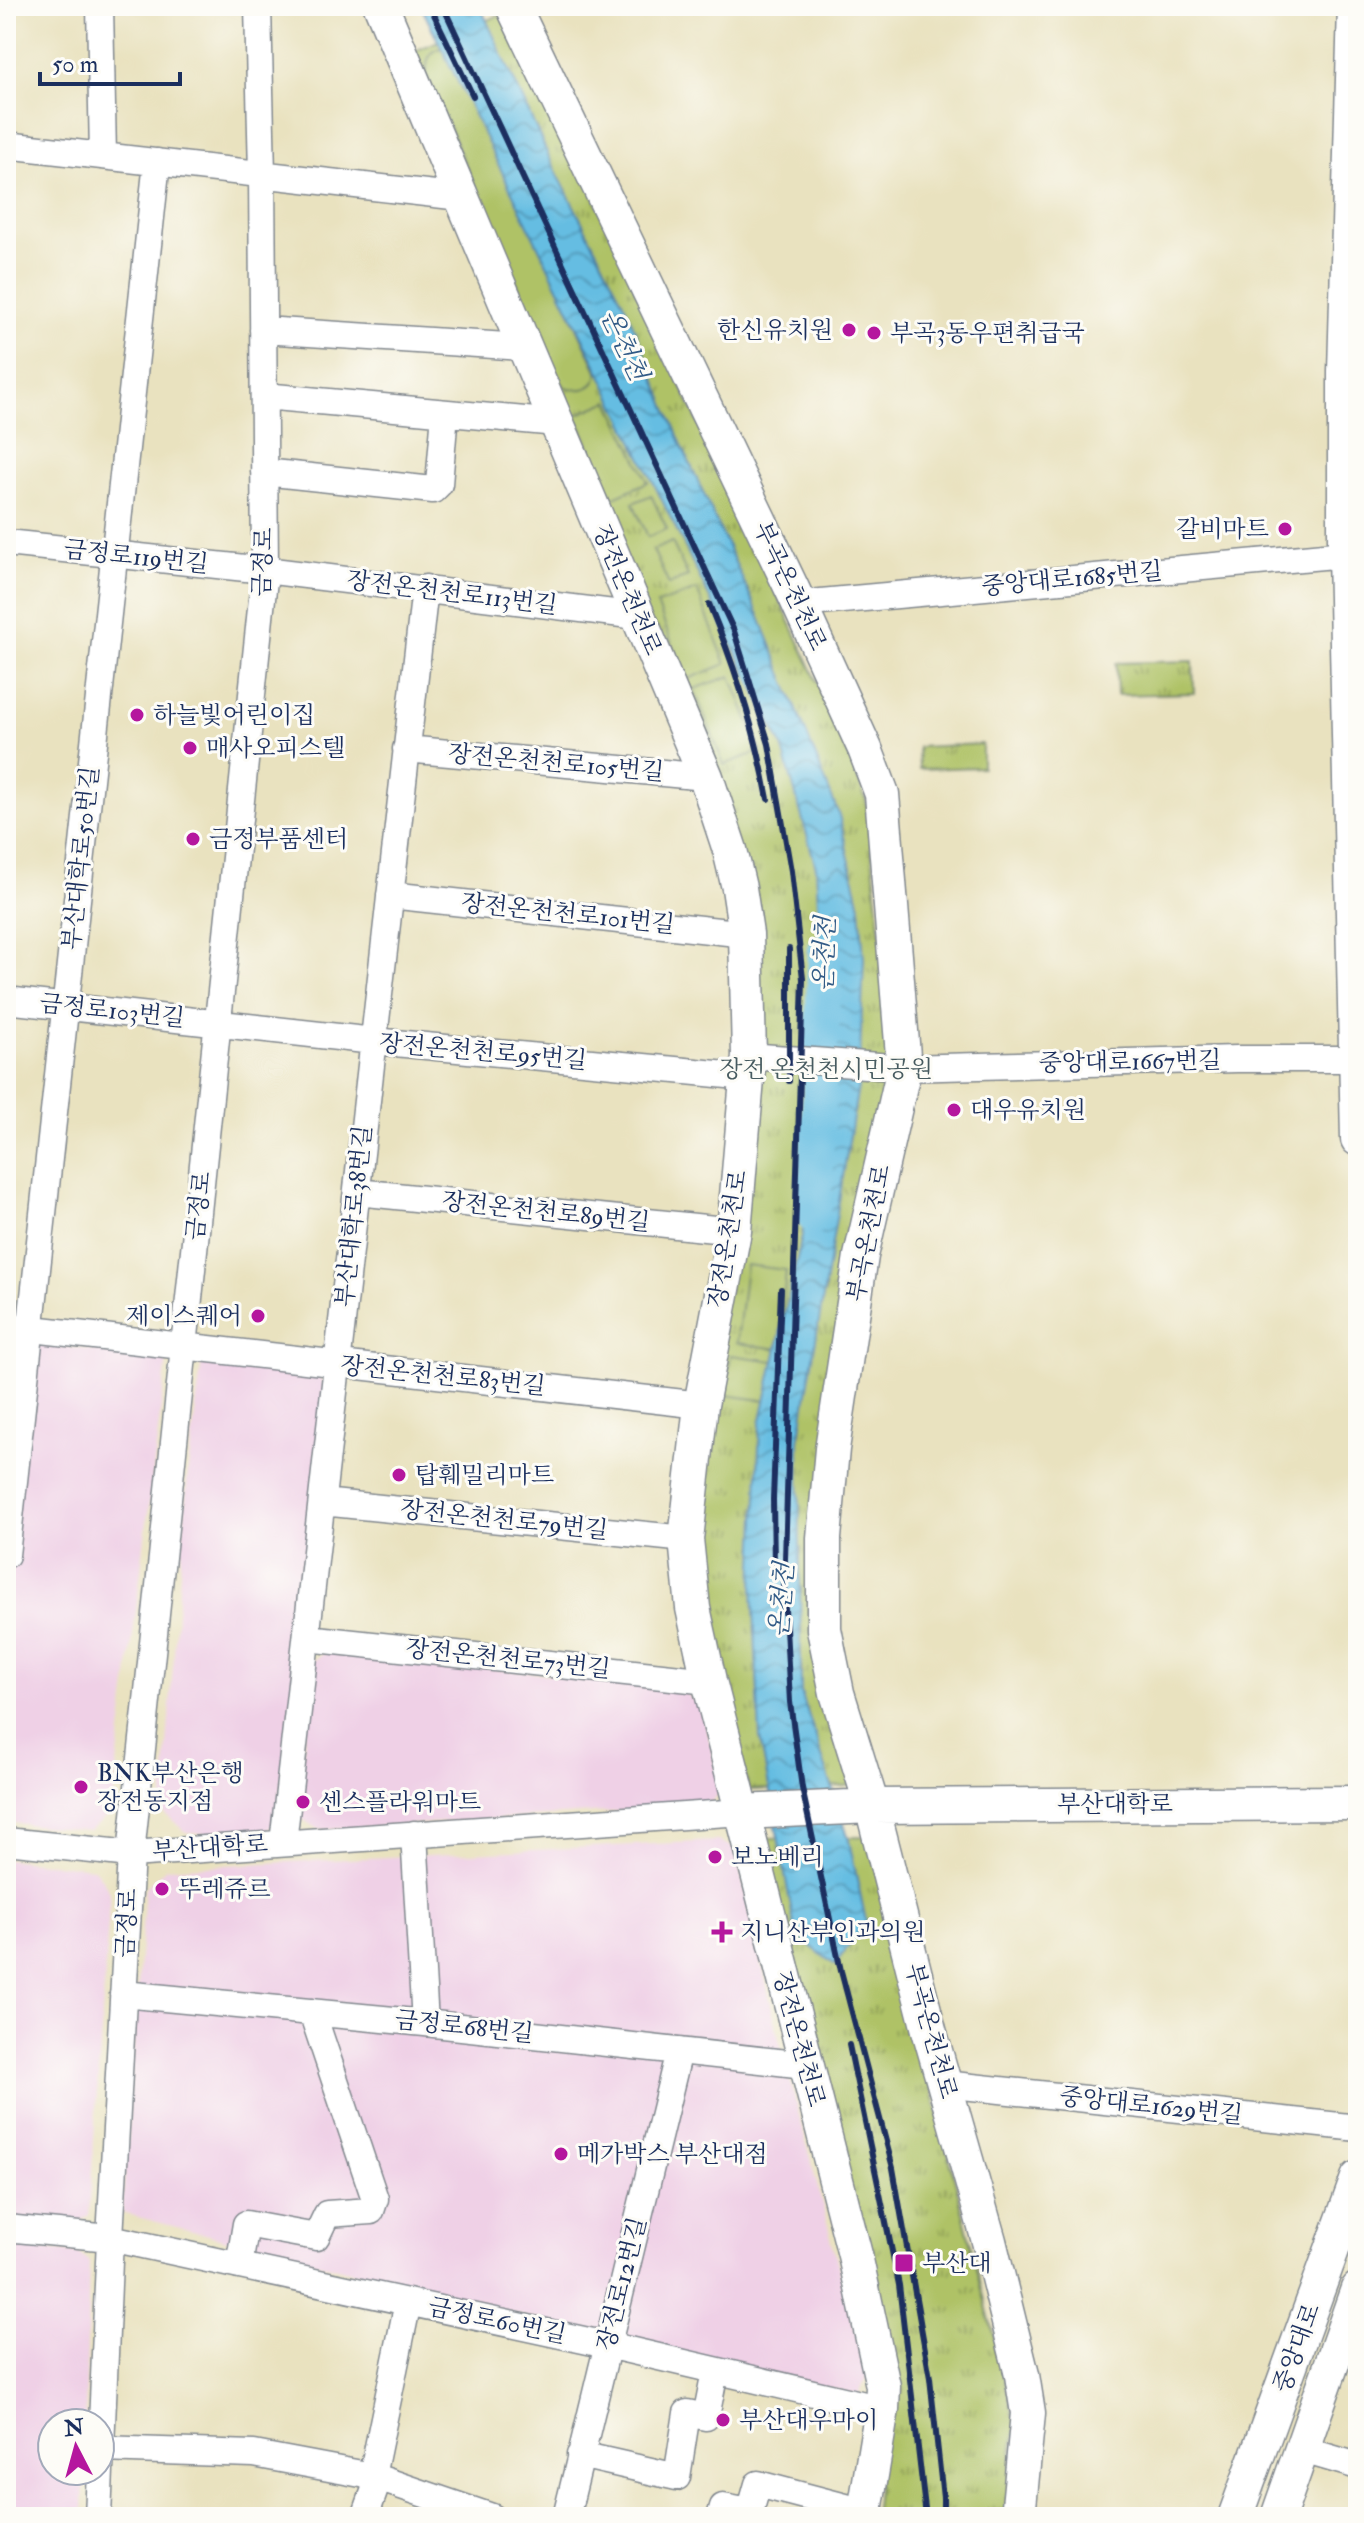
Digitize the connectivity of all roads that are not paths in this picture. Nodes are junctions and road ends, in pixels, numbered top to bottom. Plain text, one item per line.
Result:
1 (100, 6) edge
2 (258, 6) edge
3 (381, 6) edge
4 (513, 6) edge
5 (1355, 6) edge
6 (6, 145) edge
7 (103, 156) junction
8 (157, 162) junction
9 (262, 174) junction
10 (461, 197) junction
11 (263, 330) junction
12 (524, 347) junction
13 (264, 396) junction
14 (445, 413) junction
15 (557, 423) junction
16 (264, 472) junction
17 (6, 543) edge
18 (1345, 554) junction
19 (114, 556) junction
20 (265, 570) junction
21 (425, 588) junction
22 (799, 604) junction
23 (638, 616) junction
24 (406, 749) junction
25 (706, 777) junction
26 (390, 895) junction
27 (746, 934) junction
28 (6, 1000) edge
29 (65, 1006) junction
30 (218, 1023) junction
31 (374, 1041) junction
32 (1357, 1059) edge
33 (753, 1064) junction
34 (904, 1068) junction
35 (1358, 1139) edge
36 (357, 1192) junction
37 (734, 1231) junction
38 (18, 1328) edge
39 (184, 1348) junction
40 (337, 1365) junction
41 (701, 1405) junction
42 (322, 1502) junction
43 (686, 1539) junction
44 (6, 1555) edge
45 (307, 1638) junction
46 (709, 1681) junction
47 (1358, 1803) edge
48 (872, 1806) junction
49 (742, 1812) junction
50 (414, 1834) junction
51 (6, 1841) edge
52 (283, 1843) junction
53 (131, 1854) junction
54 (123, 1994) junction
55 (312, 2012) junction
56 (425, 2023) junction
57 (679, 2051) junction
58 (805, 2065) junction
59 (944, 2084) junction
60 (1358, 2128) edge
61 (1358, 2178) edge
62 (6, 2228) edge
63 (110, 2238) junction
64 (239, 2266) junction
65 (1358, 2289) edge
66 (408, 2302) junction
67 (607, 2345) junction
68 (715, 2371) junction
69 (103, 2407) edge
70 (882, 2409) junction
71 (116, 2449) edge
72 (1303, 2450) junction
73 (580, 2455) junction
74 (1358, 2466) edge
75 (372, 2476) junction
76 (99, 2487) edge
77 (865, 2515) edge
78 (482, 2516) edge
79 (98, 2517) edge
80 (365, 2517) edge
81 (566, 2517) edge
82 (720, 2517) edge
83 (1018, 2517) edge
84 (1235, 2517) edge
85 (1278, 2517) edge

1 - 7 street
2 - 9 street, 금정로
3 - 10 main road, 장전온천천로
4 - 22 main road, 부곡온천천로
5 - 18 main road
6 - 7 street
7 - 8 street
8 - 9 street
8 - 19 street, 부산대학로50번길
9 - 10 street
9 - 11 street, 금정로
10 - 12 main road, 장전온천천로
11 - 12 street
11 - 13 street, 금정로
12 - 15 main road, 장전온천천로
13 - 14 street
13 - 16 street, 금정로
14 - 15 street
14 - 16 street
15 - 23 main road, 장전온천천로
16 - 20 street, 금정로
17 - 19 street, 금정로119번길
18 - 22 street, 중앙대로1685번길
18 - 32 main road
19 - 20 street, 금정로119번길
19 - 29 street, 부산대학로50번길
20 - 21 street, 장전온천천로113번길
20 - 30 street, 금정로
21 - 23 street, 장전온천천로113번길
21 - 24 street, 부산대학로38번길
22 - 34 main road, 부곡온천천로
23 - 25 main road, 장전온천천로
24 - 25 street, 장전온천천로105번길
24 - 26 street, 부산대학로38번길
25 - 27 main road, 장전온천천로
26 - 27 street, 장전온천천로101번길
26 - 31 street, 부산대학로38번길
27 - 33 main road, 장전온천천로
28 - 29 street, 금정로103번길
29 - 30 street, 금정로103번길
29 - 38 street, 부산대학로50번길
30 - 31 street, 장전온천천로95번길
30 - 39 street, 금정로
31 - 33 street, 장전온천천로95번길
31 - 36 street, 부산대학로38번길
32 - 34 street, 중앙대로1667번길
32 - 35 main road
33 - 34 street, 장전온천천로95번길
33 - 37 main road, 장전온천천로
34 - 48 main road, 부곡온천천로
36 - 37 street, 장전온천천로89번길
36 - 40 street, 부산대학로38번길
37 - 41 main road, 장전온천천로
38 - 39 street, 장전온천천로83번길
38 - 44 street, 부산대학로50번길
39 - 40 street, 장전온천천로83번길
39 - 53 street, 금정로
40 - 41 street, 장전온천천로83번길
40 - 42 street, 부산대학로38번길
41 - 43 main road, 장전온천천로
42 - 43 street, 장전온천천로79번길
42 - 45 street, 부산대학로38번길
43 - 46 main road, 장전온천천로
45 - 46 street, 장전온천천로73번길
45 - 52 street, 부산대학로38번길
46 - 49 main road, 장전온천천로
47 - 48 main road, 부산대학로
48 - 49 main road, 부산대학로
48 - 59 main road, 부곡온천천로
49 - 50 street, 부산대학로
49 - 58 main road, 장전온천천로
50 - 52 street, 부산대학로
50 - 56 street
51 - 53 street, 부산대학로
52 - 53 street, 부산대학로
53 - 54 street, 금정로
54 - 55 street, 금정로68번길
54 - 63 street, 금정로
55 - 56 street, 금정로68번길
55 - 64 street
56 - 57 street, 금정로68번길
57 - 58 street, 금정로68번길
57 - 67 street, 장전로12번길
58 - 70 main road, 장전온천천로
59 - 60 street, 중앙대로1629번길
59 - 83 main road, 부곡온천천로
61 - 84 main road, 중앙대로
62 - 63 street
63 - 64 street, 금정로60번길
63 - 69 street, 금정로
64 - 66 street, 금정로60번길
65 - 72 main road, 중앙대로
66 - 67 street, 금정로60번길
66 - 75 street
67 - 68 street, 금정로60번길
67 - 73 street, 장전로12번길
68 - 70 street, 금정로60번길
68 - 73 street
70 - 77 main road, 장전온천천로
71 - 75 street
72 - 74 street
72 - 85 main road, 중앙대로
73 - 81 street, 장전로12번길
75 - 78 street
75 - 80 street
76 - 79 street, 금정로
77 - 82 street

